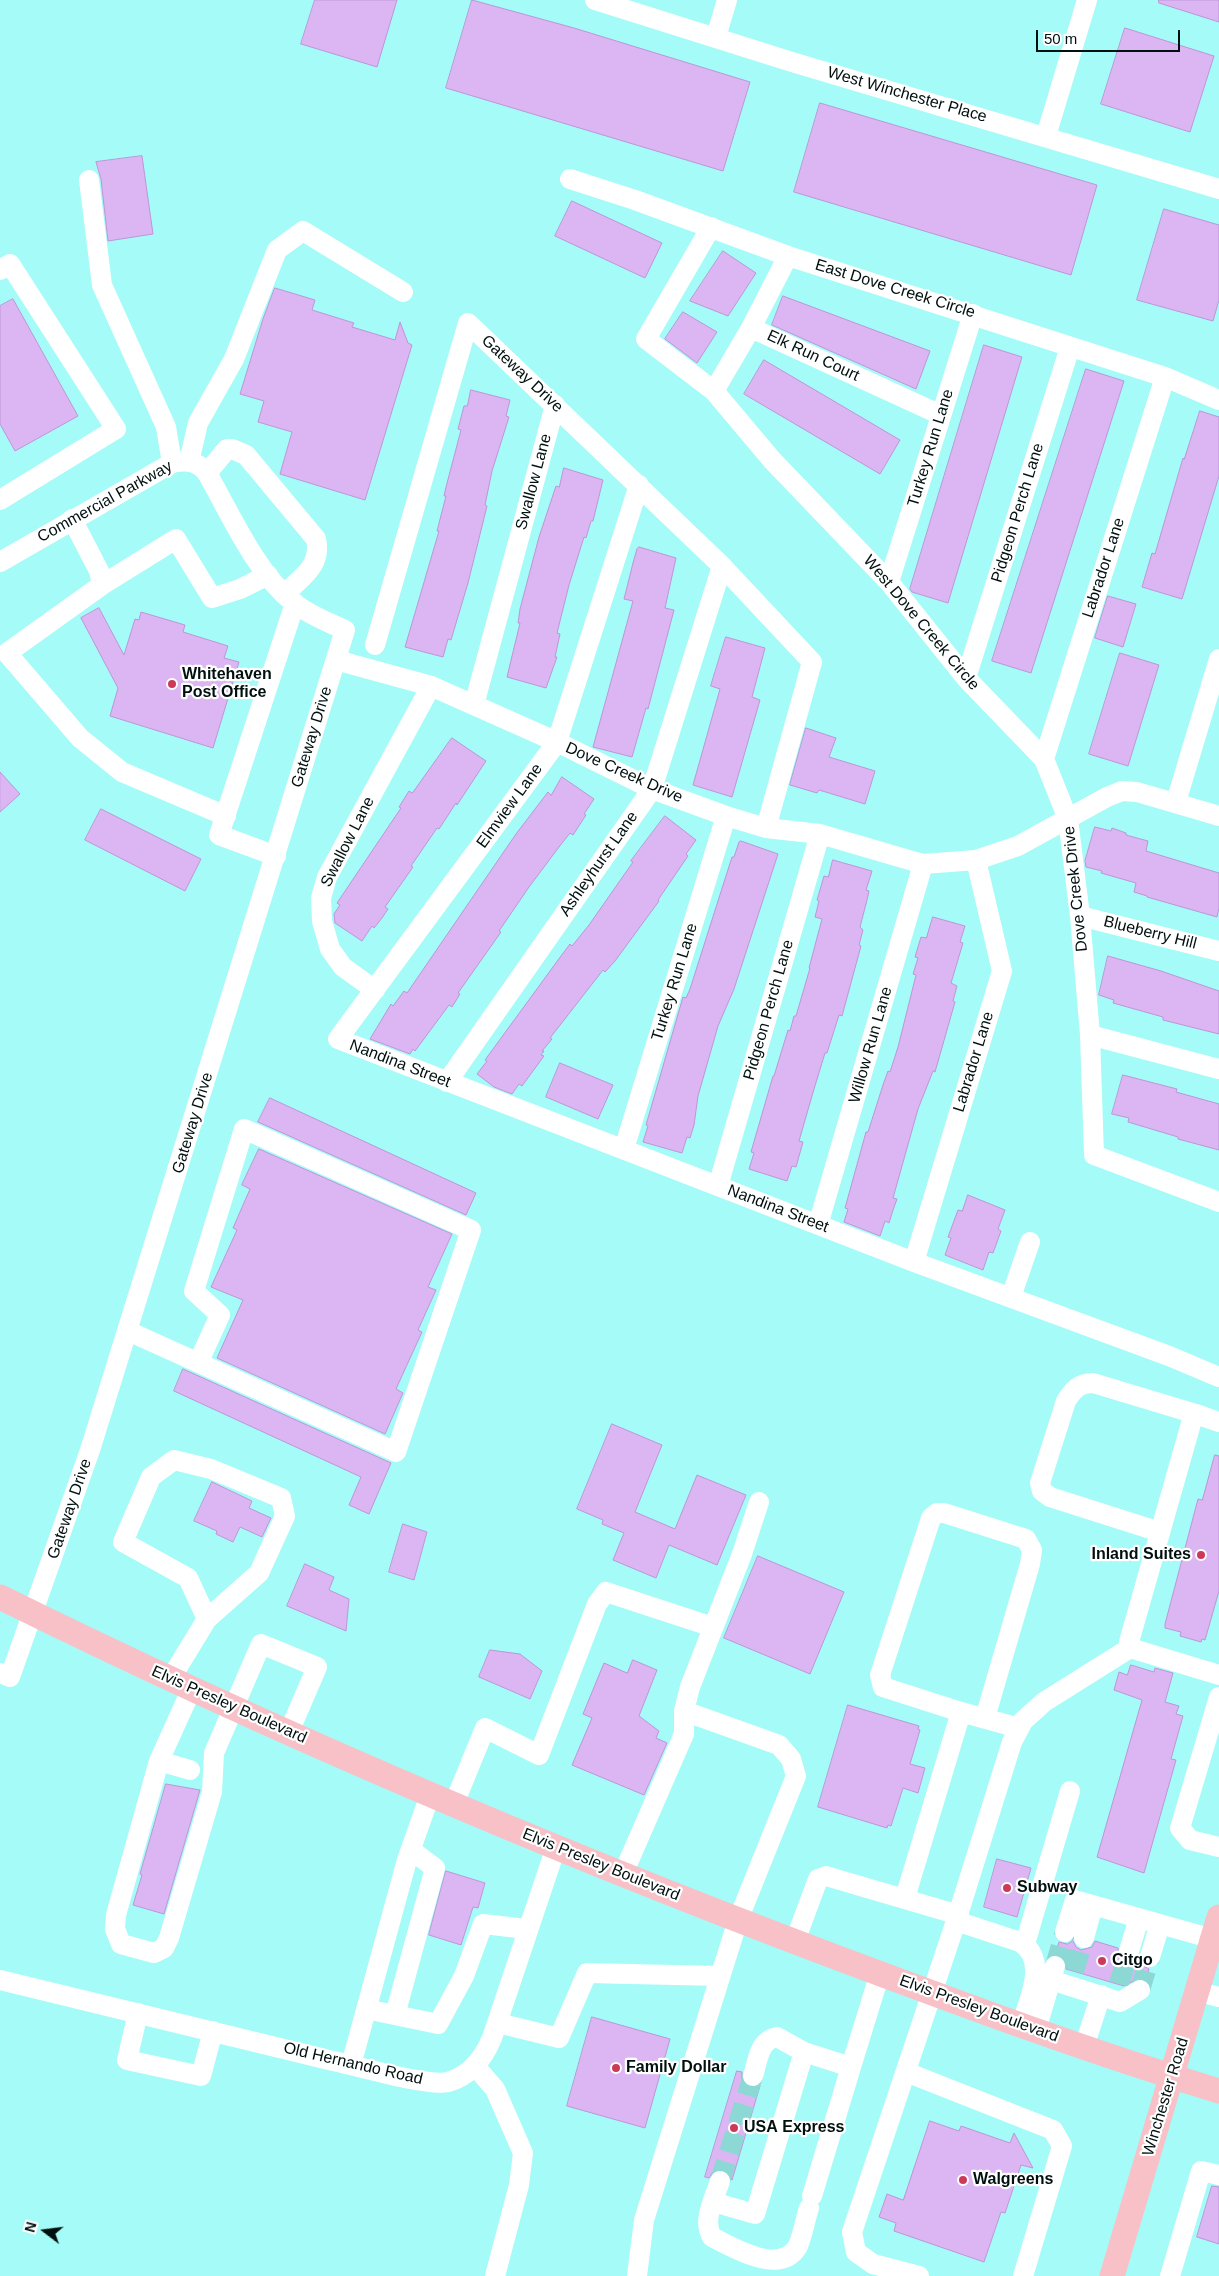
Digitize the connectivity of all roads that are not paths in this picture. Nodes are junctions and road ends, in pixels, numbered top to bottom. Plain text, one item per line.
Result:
1 (595, 0) edge
2 (727, 0) edge
3 (1088, 0) edge
4 (716, 36) junction
5 (1046, 136) junction
6 (570, 179) dead end
7 (89, 180) dead end
8 (1219, 189) edge
9 (711, 227) junction
10 (788, 256) junction
11 (0, 270) edge
12 (403, 292) dead end
13 (973, 314) junction
14 (751, 328) junction
15 (1070, 347) junction
16 (1165, 377) junction
17 (714, 391) junction
18 (1219, 400) edge
19 (555, 405) junction
20 (941, 415) junction
21 (180, 463) junction
22 (207, 474) junction
23 (639, 485) junction
24 (0, 500) edge
25 (72, 519) junction
26 (0, 562) edge
27 (722, 566) junction
28 (268, 576) junction
29 (890, 582) junction
30 (102, 585) junction
31 (290, 599) junction
32 (345, 630) joint
33 (375, 644) dead end
34 (1219, 659) edge
35 (336, 660) junction
36 (966, 678) junction
37 (431, 686) junction
38 (474, 705) junction
39 (557, 742) junction
40 (1044, 759) junction
41 (652, 789) junction
42 (1176, 802) junction
43 (226, 816) junction
44 (726, 816) junction
45 (1219, 816) edge
46 (1068, 819) junction
47 (766, 828) junction
48 (820, 834) junction
49 (276, 856) junction
50 (976, 860) junction
51 (923, 864) junction
52 (1080, 916) junction
53 (1219, 951) edge
54 (375, 990) junction
55 (1090, 1035) junction
56 (338, 1039) joint
57 (1219, 1069) edge
58 (447, 1082) junction
59 (624, 1149) junction
60 (718, 1186) junction
61 (1219, 1202) edge
62 (818, 1225) junction
63 (1030, 1242) dead end
64 (914, 1262) junction
65 (1011, 1297) junction
66 (128, 1330) junction
67 (199, 1362) junction
68 (1219, 1377) edge
69 (1196, 1414) junction
70 (1219, 1422) edge
71 (758, 1502) dead end
72 (1160, 1532) junction
73 (0, 1598) edge
74 (34, 1614) junction
75 (207, 1619) junction
76 (713, 1628) junction
77 (1130, 1648) junction
78 (0, 1673) edge
79 (1219, 1675) edge
80 (181, 1683) junction
81 (1219, 1698) edge
82 (234, 1707) junction
83 (684, 1711) junction
84 (961, 1712) junction
85 (985, 1718) junction
86 (1019, 1728) junction
87 (289, 1732) junction
88 (1213, 1741) edge
89 (159, 1761) junction
90 (190, 1770) dead end
91 (1070, 1792) dead end
92 (430, 1795) junction
93 (454, 1804) junction
94 (556, 1847) junction
95 (1219, 1847) edge
96 (411, 1850) junction
97 (623, 1874) junction
98 (905, 1898) junction
99 (958, 1918) junction
100 (1139, 1918) junction
101 (738, 1920) junction
102 (1160, 1924) junction
103 (1217, 1925) edge
104 (527, 1929) junction
105 (1074, 1935) tunnel mouth
106 (795, 1941) junction
107 (1025, 1944) junction
108 (1129, 1951) tunnel mouth
109 (1150, 1957) tunnel mouth
110 (880, 1973) junction
111 (720, 1976) junction
112 (0, 1980) edge
113 (1140, 1990) dead end
114 (933, 1993) junction
115 (1111, 1993) junction
116 (1208, 1994) edge
117 (368, 2004) junction
118 (138, 2014) junction
119 (395, 2015) junction
120 (498, 2023) junction
121 (1028, 2027) junction
122 (213, 2031) junction
123 (1084, 2047) junction
124 (804, 2052) junction
125 (351, 2065) junction
126 (475, 2066) junction
127 (851, 2067) junction
128 (906, 2072) junction
129 (752, 2076) tunnel mouth
130 (1172, 2077) junction
131 (1219, 2091) edge
132 (1219, 2176) edge
133 (720, 2181) tunnel mouth
134 (713, 2202) junction
135 (635, 2274) edge
136 (495, 2276) edge
137 (919, 2276) edge
138 (1023, 2276) edge
139 (1112, 2276) edge
140 (1170, 2276) edge

1 - 4 street, West Winchester Place
2 - 4 street
3 - 5 street
4 - 5 street, West Winchester Place
5 - 8 street, West Winchester Place
6 - 9 street, East Dove Creek Circle
7 - 21 street
9 - 10 street, East Dove Creek Circle
9 - 17 street, West Dove Creek Circle
10 - 13 street, East Dove Creek Circle
10 - 14 street
11 - 24 street
12 - 21 street
13 - 15 street, East Dove Creek Circle
13 - 20 street, Turkey Run Lane
14 - 17 street, Elk Run Court
14 - 20 street, Elk Run Court
15 - 16 street, East Dove Creek Circle
15 - 36 street, Pidgeon Perch Lane
16 - 18 street, East Dove Creek Circle
16 - 40 street, Labrador Lane
17 - 29 street, West Dove Creek Circle
19 - 23 street, Gateway Drive
19 - 33 street, Gateway Drive
19 - 38 street, Swallow Lane
20 - 29 street, Turkey Run Lane
21 - 22 street, Commercial Parkway
21 - 25 street, Commercial Parkway
22 - 28 street, Commercial Parkway
22 - 31 street
23 - 27 street, Gateway Drive
23 - 39 street, Elmview Lane
25 - 26 street, Commercial Parkway
25 - 30 street
27 - 41 street, Ashleyhurst Lane
27 - 47 street, Gateway Drive
28 - 30 street
28 - 31 street, Commercial Parkway
29 - 36 street, West Dove Creek Circle
30 - 43 street
31 - 32 street, Commercial Parkway
31 - 43 street
32 - 35 street, Gateway Drive
34 - 42 street
35 - 37 street, Dove Creek Drive
35 - 49 street, Gateway Drive
36 - 40 street, West Dove Creek Circle
37 - 38 street, Dove Creek Drive
37 - 54 street, Swallow Lane
38 - 39 street, Dove Creek Drive
39 - 41 street, Dove Creek Drive
39 - 54 street, Elmview Lane
40 - 46 street, West Dove Creek Circle
41 - 44 street, Dove Creek Drive
41 - 58 street, Ashleyhurst Lane
42 - 45 street
42 - 46 street
43 - 49 street
44 - 47 street, Dove Creek Drive
44 - 59 street, Turkey Run Lane
46 - 50 street, Dove Creek Drive
46 - 52 street, Dove Creek Drive
47 - 48 street, Dove Creek Drive
48 - 51 street, Dove Creek Drive
48 - 60 street, Pidgeon Perch Lane
49 - 66 street, Gateway Drive
50 - 51 street, Dove Creek Drive
50 - 64 street, Labrador Lane
51 - 62 street, Willow Run Lane
52 - 53 street, Blueberry Hill
52 - 55 street, Dove Creek Drive
54 - 56 street, Elmview Lane
55 - 57 street
55 - 61 street, Dove Creek Drive
56 - 58 street, Nandina Street
58 - 59 street, Nandina Street
59 - 60 street, Nandina Street
60 - 62 street, Nandina Street
62 - 64 street, Nandina Street
63 - 65 street
64 - 65 street, Nandina Street
65 - 68 street, Nandina Street
66 - 67 street
66 - 74 street, Gateway Drive
67 - 67 street
69 - 70 street
69 - 72 street
69 - 72 street
71 - 76 street
72 - 77 street
73 - 74 main road, Elvis Presley Boulevard
74 - 78 street, Gateway Drive
74 - 80 main road, Elvis Presley Boulevard
75 - 75 street
75 - 80 street
76 - 83 street
76 - 93 street
77 - 79 street
77 - 86 street
80 - 82 main road, Elvis Presley Boulevard
80 - 89 street
81 - 88 street
82 - 87 main road, Elvis Presley Boulevard
82 - 87 street
82 - 89 street
83 - 97 street
83 - 101 street
84 - 85 street
84 - 85 street
84 - 98 street
85 - 86 street
86 - 99 street
87 - 92 main road, Elvis Presley Boulevard
88 - 95 street
89 - 90 street
91 - 107 street
92 - 93 main road, Elvis Presley Boulevard
92 - 96 street
93 - 94 main road, Elvis Presley Boulevard
94 - 97 main road, Elvis Presley Boulevard
94 - 104 street, Old Hernando Road
96 - 117 street
96 - 119 street
97 - 101 main road, Elvis Presley Boulevard
98 - 99 street
98 - 106 street
99 - 107 street
99 - 114 street
100 - 102 street
100 - 105 street
100 - 108 street
101 - 106 main road, Elvis Presley Boulevard
101 - 111 street
102 - 103 street
102 - 109 street
103 - 116 main road, Winchester Road
104 - 119 street
104 - 120 street, Old Hernando Road
106 - 110 main road, Elvis Presley Boulevard
107 - 121 street
110 - 114 main road, Elvis Presley Boulevard
110 - 127 street
111 - 120 street
111 - 135 street
112 - 118 street, Old Hernando Road
113 - 115 street
114 - 121 main road, Elvis Presley Boulevard
114 - 128 street
115 - 121 street
115 - 123 street
116 - 130 main road, Winchester Road
117 - 119 street
117 - 125 street
118 - 122 street, Old Hernando Road
118 - 122 street
120 - 126 street, Old Hernando Road
121 - 123 main road, Elvis Presley Boulevard
122 - 125 street, Old Hernando Road
123 - 130 main road, Elvis Presley Boulevard
124 - 127 street
124 - 129 street
124 - 134 street
125 - 126 street, Old Hernando Road
126 - 136 street
127 - 134 street
128 - 137 street
128 - 138 street
130 - 131 main road, Elvis Presley Boulevard
130 - 139 main road, Winchester Road
132 - 140 street
133 - 134 street

